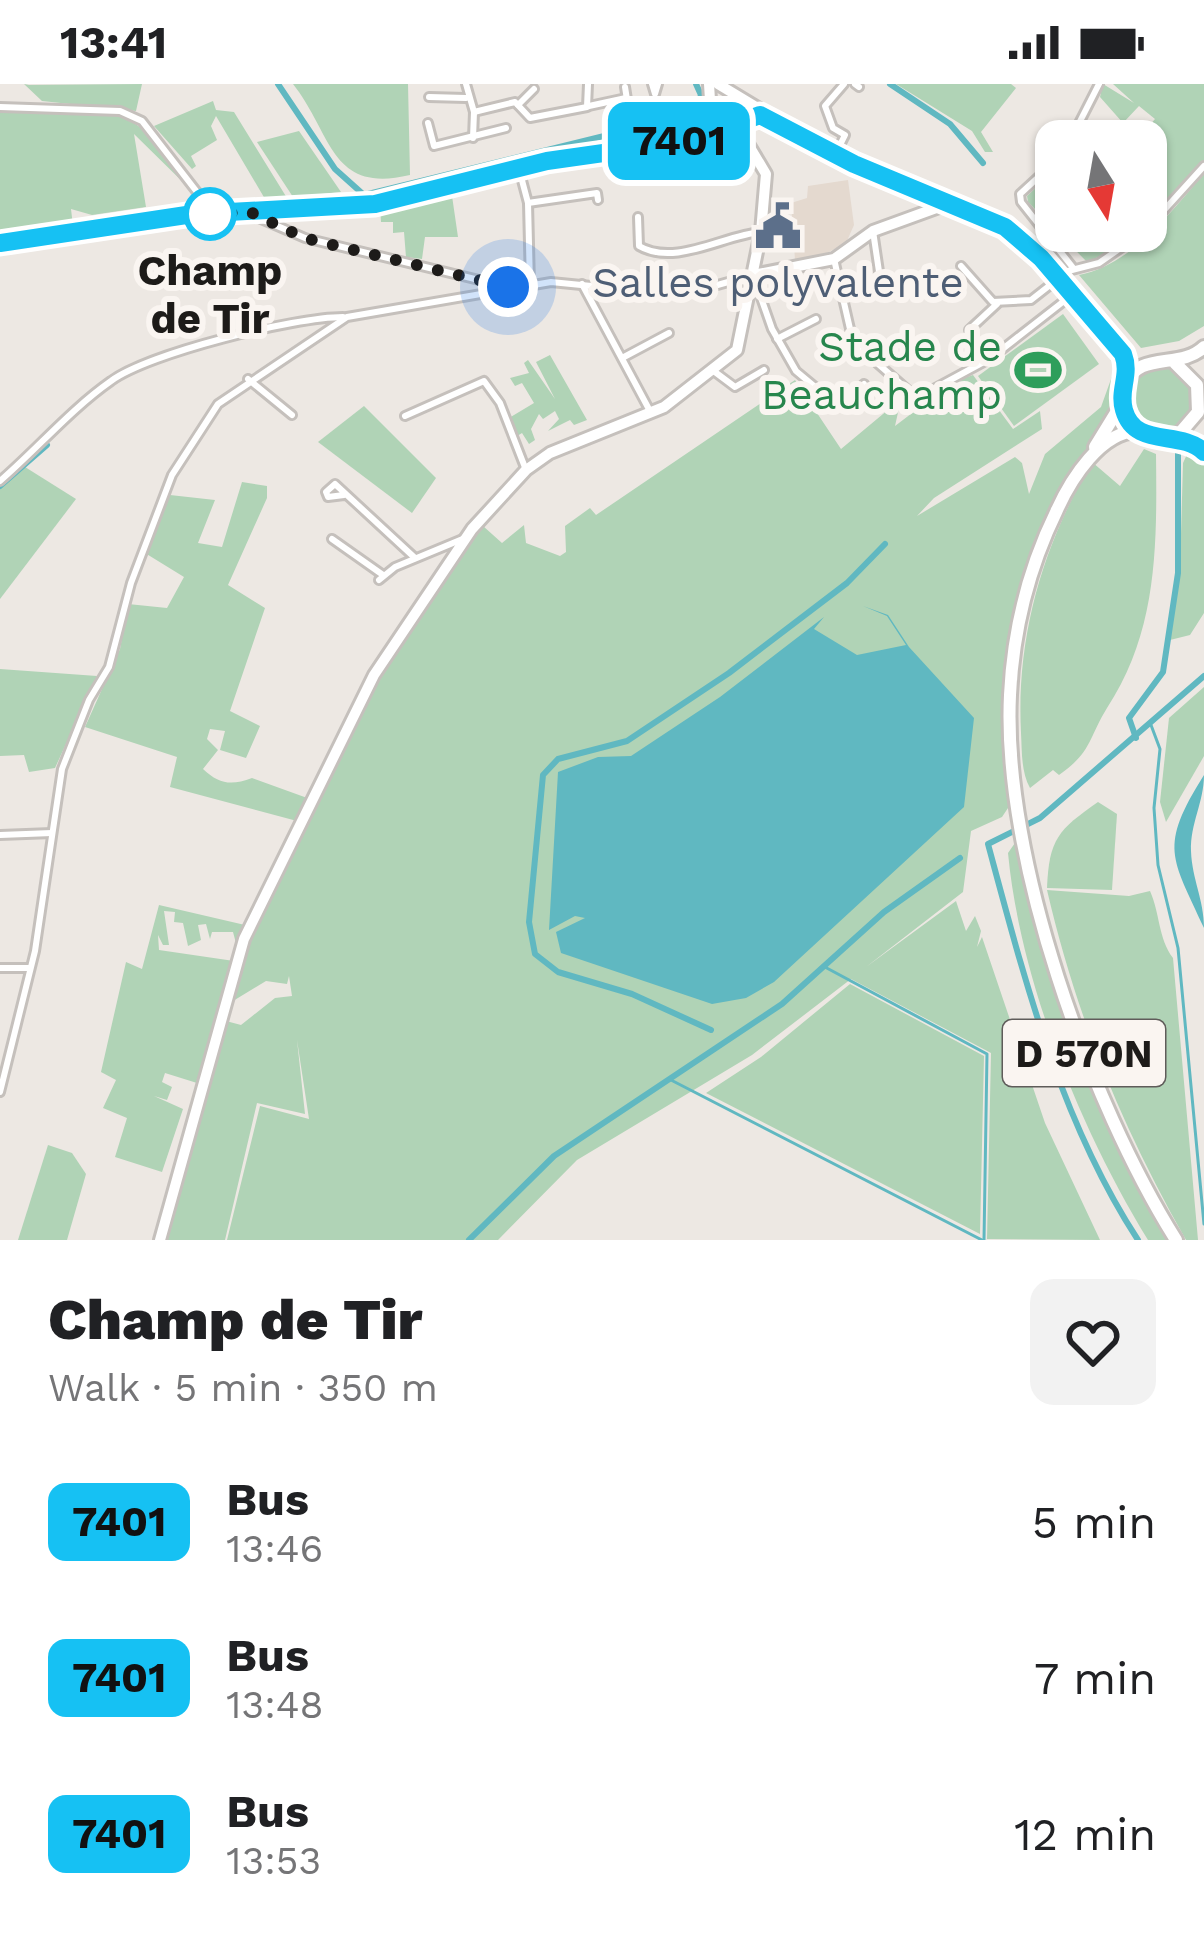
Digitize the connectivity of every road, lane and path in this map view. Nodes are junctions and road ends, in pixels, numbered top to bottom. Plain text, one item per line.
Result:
1 (466, 84) edge
2 (588, 84) edge
3 (709, 84) edge
4 (844, 84) edge
5 (1099, 84) edge
6 (625, 87) edge
7 (724, 88) edge
8 (534, 89) dead end
9 (429, 97) dead end
10 (466, 98) junction
11 (626, 98) junction
12 (713, 100) junction
13 (518, 105) junction
14 (587, 106) junction
15 (0, 107) edge
16 (474, 112) junction
17 (629, 112) dead end
18 (711, 116) junction
19 (736, 118) junction
20 (1079, 120) edge
21 (428, 123) dead end
22 (506, 128) dead end
23 (473, 138) junction
24 (679, 141) junction
25 (751, 149) junction
26 (835, 155) junction
27 (1204, 166) edge
28 (519, 168) junction
29 (690, 171) dead end
30 (1035, 180) edge
31 (598, 200) dead end
32 (950, 202) junction
33 (527, 203) junction
34 (1167, 206) edge
35 (250, 212) junction
36 (214, 214) junction
37 (638, 217) dead end
38 (1035, 217) edge
39 (873, 231) junction
40 (761, 232) junction
41 (0, 243) edge
42 (1058, 252) edge
43 (1114, 252) edge
44 (756, 256) junction
45 (834, 259) junction
46 (1065, 262) junction
47 (961, 266) dead end
48 (1074, 269) junction
49 (768, 272) junction
50 (753, 275) junction
51 (1058, 275) junction
52 (582, 284) junction
53 (530, 285) junction
54 (881, 285) dead end
55 (508, 287) junction
56 (1064, 301) dead end
57 (999, 303) junction
58 (347, 316) junction
59 (816, 319) dead end
60 (311, 320) junction
61 (326, 329) junction
62 (969, 331) dead end
63 (669, 333) dead end
64 (777, 339) junction
65 (1204, 347) edge
66 (1123, 354) junction
67 (624, 357) junction
68 (1204, 357) edge
69 (1149, 363) junction
70 (1175, 363) junction
71 (764, 370) dead end
72 (715, 372) junction
73 (248, 379) junction
74 (1128, 380) junction
75 (864, 384) dead end
76 (1200, 390) edge
77 (1122, 402) junction
78 (651, 413) junction
79 (1198, 413) edge
80 (292, 416) dead end
81 (405, 416) dead end
82 (1138, 431) junction
83 (1174, 436) junction
84 (1202, 450) edge
85 (1083, 467) junction
86 (526, 470) junction
87 (0, 481) edge
88 (344, 495) dead end
89 (332, 538) dead end
90 (465, 538) junction
91 (415, 558) junction
92 (52, 833) junction
93 (0, 835) edge
94 (0, 968) edge
95 (29, 968) junction
96 (0, 1093) edge
97 (160, 1240) edge
98 (1176, 1240) edge

1 - 10 street
2 - 14 street
3 - 12 street
4 - 26 street
5 - 20 street
6 - 11 street
7 - 12 street
7 - 19 street
8 - 13 street
9 - 10 street
10 - 16 street
11 - 14 street
11 - 17 street
12 - 18 street
13 - 14 street
13 - 16 street
15 - 36 street
16 - 23 street
18 - 19 street
18 - 24 street
19 - 24 street
19 - 25 street
19 - 26 street
21 - 23 street
22 - 23 street
24 - 28 street
25 - 29 street
25 - 40 street
26 - 32 street
27 - 34 street
28 - 33 street
28 - 35 street
30 - 38 street
31 - 33 street
32 - 39 street
32 - 51 street
33 - 53 street
35 - 36 street
35 - 55 street
36 - 41 street
37 - 40 street
39 - 45 street
39 - 54 street
40 - 44 street
42 - 46 street
43 - 48 street
44 - 49 street
44 - 50 street
45 - 49 street
45 - 56 street
46 - 48 street
46 - 51 street
47 - 57 street
48 - 51 street
49 - 50 street
50 - 52 street
50 - 64 street
50 - 72 street
51 - 57 street
51 - 66 street
52 - 53 street
52 - 67 street
53 - 55 street
55 - 58 street
57 - 62 street
58 - 60 street
58 - 61 street
59 - 64 street
60 - 61 street
60 - 87 street
61 - 73 street
63 - 67 street
64 - 75 street
65 - 70 main road
66 - 69 street
66 - 74 street
67 - 78 street
68 - 76 main road
69 - 70 main road
69 - 74 main road
70 - 76 main road
71 - 72 street
72 - 78 street
73 - 80 street
73 - 92 street
74 - 77 main road
76 - 79 main road
77 - 82 main road
77 - 85 main road, D 570N
78 - 86 street
79 - 83 main road
79 - 84 street
81 - 86 street
82 - 83 main road
82 - 85 main road, D 570N
83 - 84 street
85 - 98 main road, D 570N
86 - 90 street
88 - 91 street
89 - 91 street
90 - 91 street
90 - 97 street
92 - 93 street
92 - 95 street
94 - 95 street
95 - 96 street

